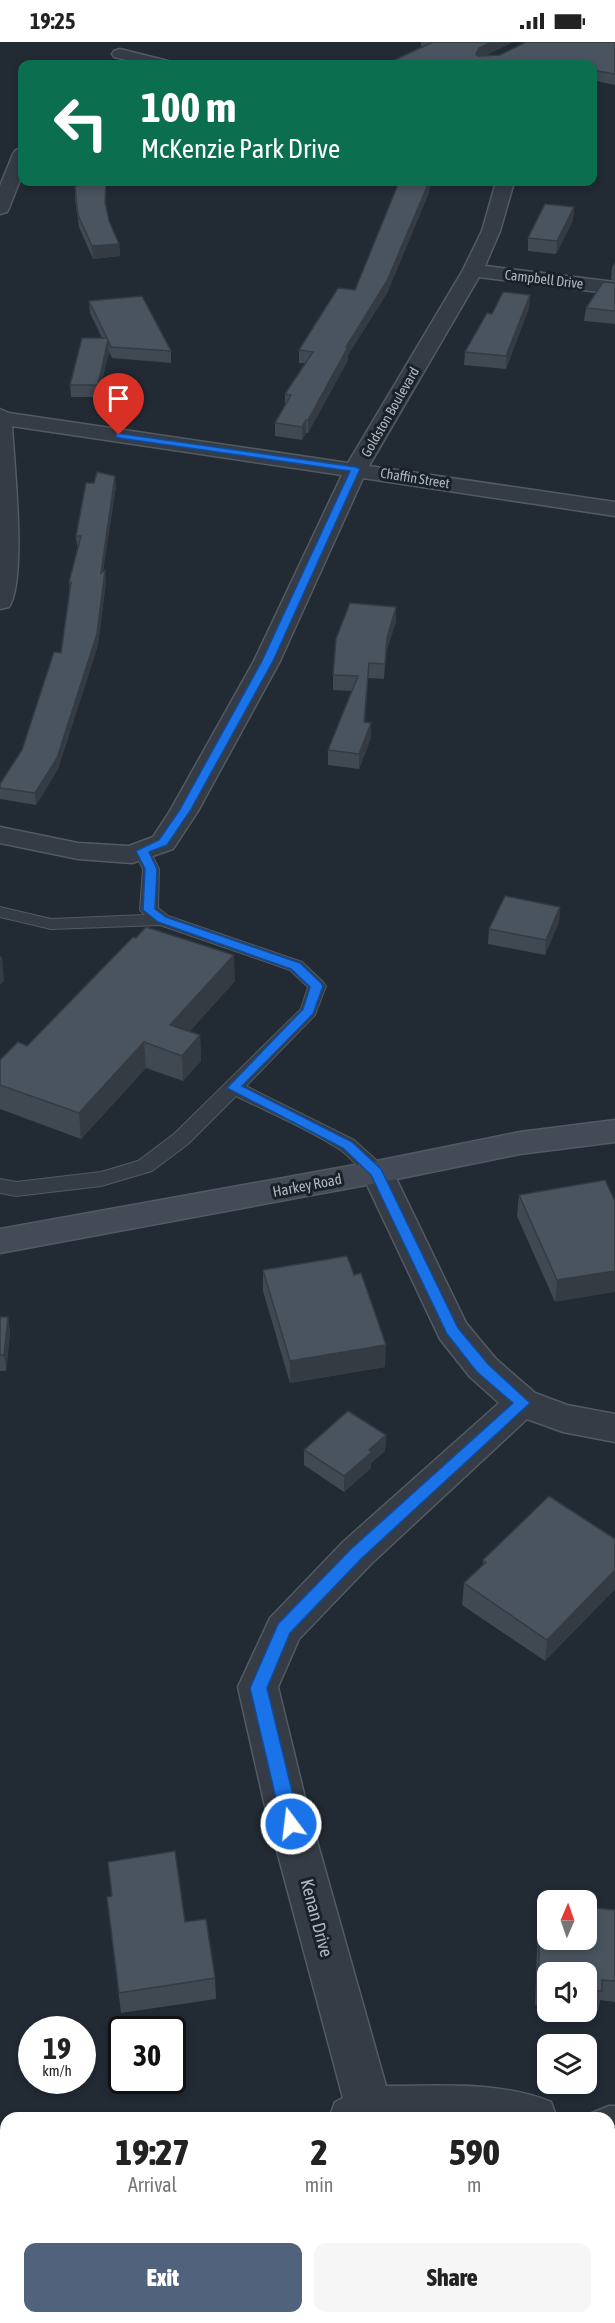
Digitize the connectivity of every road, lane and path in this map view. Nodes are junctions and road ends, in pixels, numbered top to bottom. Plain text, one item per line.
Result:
1 (137, 42) edge
2 (114, 59) edge
3 (18, 164) edge
4 (504, 186) edge
5 (0, 208) edge
6 (473, 270) junction
7 (615, 288) edge
8 (0, 417) edge
9 (356, 469) junction
10 (615, 509) edge
11 (0, 602) edge
12 (0, 835) edge
13 (142, 851) junction
14 (0, 912) edge
15 (162, 920) junction
16 (234, 1088) junction
17 (615, 1131) edge
18 (377, 1172) junction
19 (0, 1186) edge
20 (0, 1241) edge
21 (522, 1403) junction
22 (615, 1428) edge
23 (360, 2112) edge
24 (381, 2112) edge
25 (491, 2112) edge

1 - 2 street
3 - 5 street
4 - 6 street, Goldston Boulevard
6 - 7 street, Campbell Drive
6 - 9 street, Goldston Boulevard
8 - 9 street, Chaffin Street
8 - 11 street
9 - 10 street, Chaffin Street
9 - 13 street, Goldston Boulevard
12 - 13 street, Goldston Boulevard
13 - 15 lane
14 - 15 lane
15 - 16 lane
16 - 18 lane
16 - 19 lane
17 - 18 street, Harkey Road
18 - 20 street, Harkey Road
18 - 21 street
21 - 22 street
21 - 23 street, Kenan Drive
24 - 25 street

